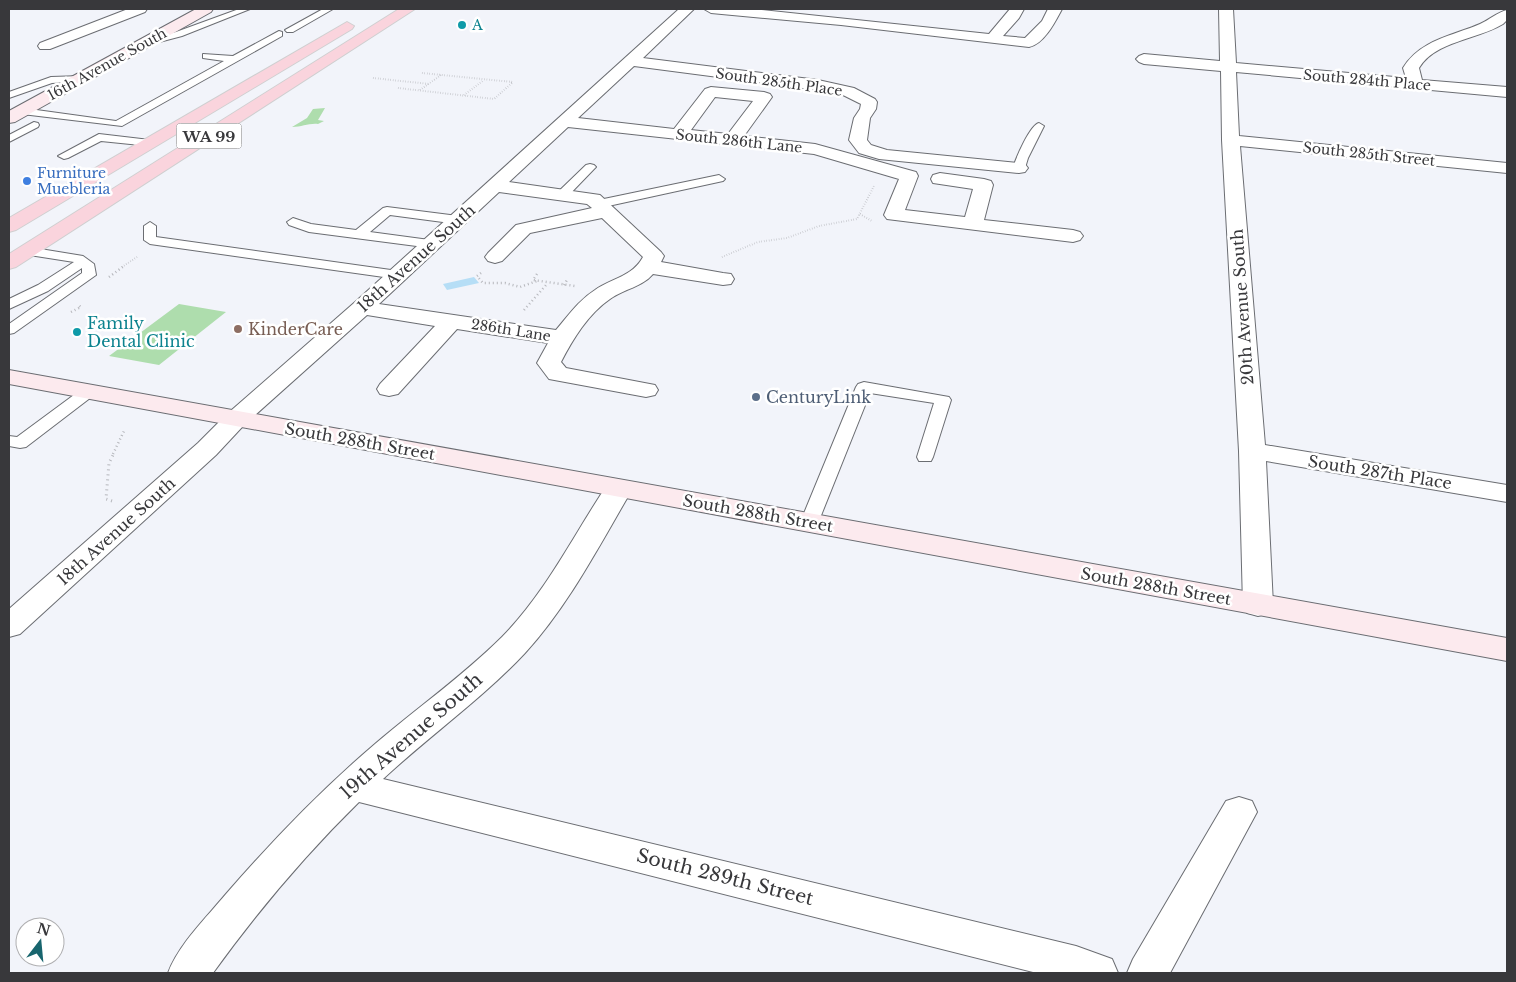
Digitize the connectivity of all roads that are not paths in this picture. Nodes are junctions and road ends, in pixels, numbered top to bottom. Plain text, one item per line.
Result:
1 (140, 9) edge
2 (206, 9) edge
3 (246, 9) edge
4 (329, 9) edge
5 (408, 9) edge
6 (687, 9) edge
7 (711, 9) edge
8 (1017, 9) edge
9 (1055, 9) edge
10 (1226, 9) edge
11 (802, 13) edge
12 (1507, 14) edge
13 (360, 19) dead end
14 (1501, 25) edge
15 (290, 30) dead end
16 (279, 34) dead end
17 (992, 38) junction
18 (143, 43) junction
19 (45, 46) dead end
20 (206, 56) dead end
21 (235, 58) junction
22 (1144, 59) dead end
23 (631, 61) junction
24 (1227, 67) junction
25 (82, 79) junction
26 (1414, 84) junction
27 (1507, 92) edge
28 (9, 95) edge
29 (16, 114) edge
30 (565, 122) junction
31 (34, 126) dead end
32 (1039, 126) dead end
33 (679, 134) junction
34 (9, 139) edge
35 (733, 140) junction
36 (1231, 140) junction
37 (150, 143) junction
38 (64, 156) dead end
39 (590, 167) dead end
40 (1020, 168) joint
41 (1507, 168) edge
42 (909, 176) junction
43 (719, 179) dead end
44 (495, 186) junction
45 (562, 195) junction
46 (602, 208) junction
47 (458, 220) junction
48 (293, 222) dead end
49 (972, 224) junction
50 (9, 226) edge
51 (150, 226) dead end
52 (309, 228) junction
53 (281, 232) dead end
54 (360, 234) junction
55 (1073, 236) dead end
56 (432, 244) junction
57 (28, 251) junction
58 (495, 257) dead end
59 (9, 262) edge
60 (83, 262) junction
61 (650, 268) junction
62 (398, 275) junction
63 (723, 279) dead end
64 (9, 305) edge
65 (362, 308) junction
66 (452, 321) junction
67 (9, 330) edge
68 (562, 338) junction
69 (9, 377) edge
70 (389, 389) dead end
71 (646, 390) dead end
72 (88, 392) junction
73 (235, 420) junction
74 (9, 441) edge
75 (1252, 451) junction
76 (925, 457) dead end
77 (620, 488) junction
78 (1507, 493) edge
79 (809, 522) junction
80 (1258, 605) junction
81 (9, 626) edge
82 (1507, 650) edge
83 (352, 786) junction
84 (1240, 812) dead end
85 (189, 973) edge
86 (1097, 973) edge
87 (1148, 973) edge

1 - 19 street
2 - 18 main road, 16th Avenue South
3 - 18 lane
4 - 15 lane
5 - 57 main road, WA 99
6 - 23 street, 18th Avenue South
7 - 11 street
8 - 17 street
9 - 17 street
10 - 24 street, 20th Avenue South
11 - 17 street
12 - 14 street
13 - 37 main road, WA 99
14 - 26 street
16 - 21 lane
18 - 25 main road, 16th Avenue South
20 - 21 lane
21 - 29 lane
22 - 24 street, South 284th Place
23 - 30 street, 18th Avenue South
23 - 40 street, South 285th Place
24 - 26 street, South 284th Place
24 - 36 street, 20th Avenue South
25 - 28 lane
25 - 29 main road, 16th Avenue South
26 - 27 street, South 284th Place
30 - 33 street, South 286th Lane
30 - 44 street, 18th Avenue South
31 - 34 lane
32 - 40 lane
33 - 35 street, South 286th Lane
33 - 35 street
35 - 42 street, South 286th Lane
36 - 41 street, South 285th Street
36 - 75 street, 20th Avenue South
37 - 38 lane
37 - 50 main road, WA 99
39 - 45 lane
42 - 49 street, South 286th Lane
42 - 49 street
43 - 46 lane
44 - 45 street
44 - 47 street, 18th Avenue South
45 - 46 street
46 - 58 street
46 - 61 street
47 - 54 lane
47 - 56 street, 18th Avenue South
48 - 52 lane
49 - 55 street
51 - 62 lane
52 - 53 lane
52 - 54 lane
54 - 56 lane
56 - 62 street, 18th Avenue South
57 - 59 main road, WA 99
57 - 60 lane
60 - 64 lane
60 - 67 lane
61 - 63 street
61 - 68 street, 286th Lane
62 - 65 street, 18th Avenue South
65 - 66 street, 286th Lane
65 - 73 street, 18th Avenue South
66 - 68 street, 286th Lane
66 - 70 street
68 - 71 street
69 - 72 main road, South 288th Street
72 - 73 main road, South 288th Street
72 - 74 lane
73 - 77 main road, South 288th Street
73 - 81 street, 18th Avenue South
75 - 78 street, South 287th Place
75 - 80 street, 20th Avenue South
76 - 79 lane
77 - 79 main road, South 288th Street
77 - 83 street, 19th Avenue South
79 - 80 main road, South 288th Street
80 - 82 main road, South 288th Street
83 - 85 street, 19th Avenue South
83 - 86 street, South 289th Street
84 - 87 street

